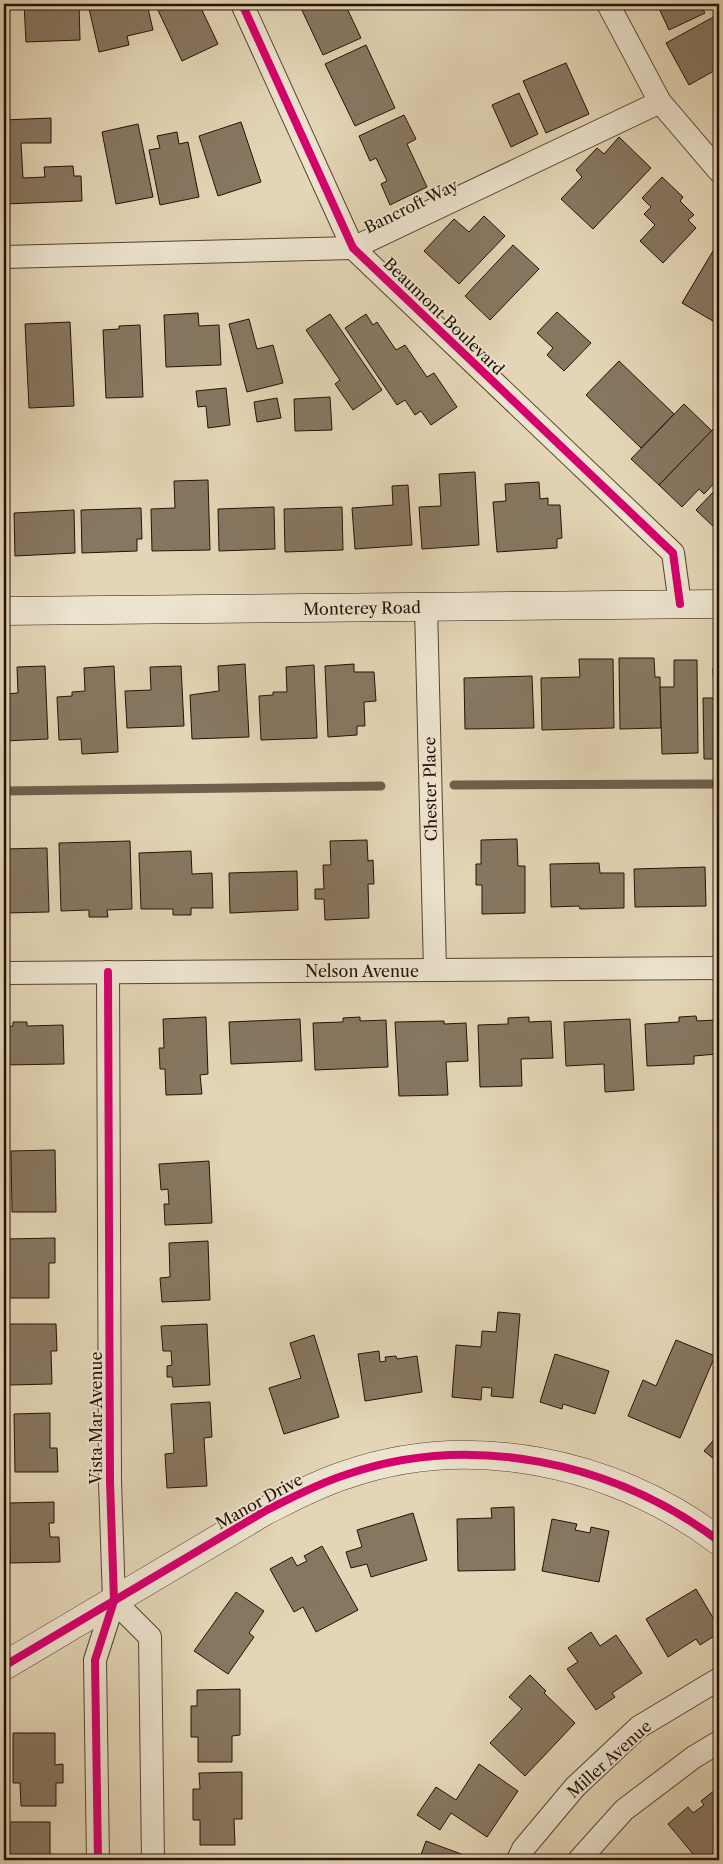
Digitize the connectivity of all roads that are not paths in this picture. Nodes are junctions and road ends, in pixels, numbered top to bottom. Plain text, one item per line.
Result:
1 (242, 4) edge
2 (608, 4) edge
3 (660, 102) junction
4 (719, 170) edge
5 (354, 248) junction
6 (4, 257) edge
7 (680, 604) junction
8 (719, 604) edge
9 (426, 607) junction
10 (4, 611) edge
11 (719, 968) edge
12 (435, 970) junction
13 (108, 972) junction
14 (4, 973) edge
15 (719, 1541) edge
16 (114, 1601) junction
17 (4, 1666) edge
18 (719, 1679) edge
19 (719, 1742) edge
20 (98, 1860) edge
21 (153, 1860) edge
22 (518, 1860) edge
23 (579, 1860) edge

1 - 5 street, Beaumont Boulevard
2 - 3 street
3 - 4 street
3 - 5 street, Bancroft Way
5 - 6 street, Bancroft Way
5 - 7 street, Beaumont Boulevard
7 - 8 street, Monterey Road
7 - 9 street, Monterey Road
9 - 10 street, Monterey Road
9 - 12 street, Chester Place
11 - 12 street, Nelson Avenue
12 - 13 street, Nelson Avenue
13 - 14 street, Nelson Avenue
13 - 16 street, Vista Mar Avenue
15 - 16 street, Manor Drive
16 - 17 street, Manor Drive
16 - 20 street, Vista Mar Avenue
16 - 21 street
18 - 22 street, Miller Avenue
19 - 23 street

